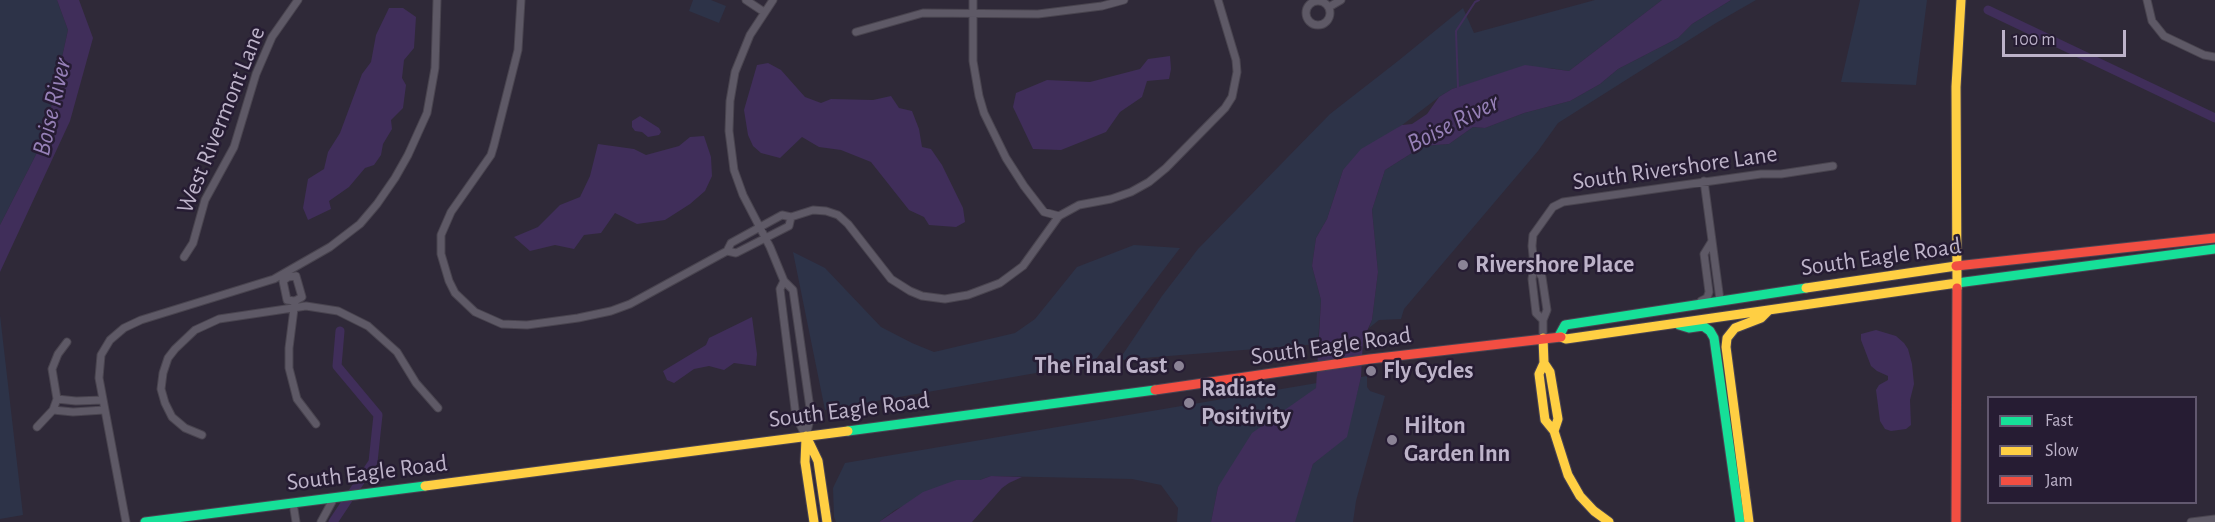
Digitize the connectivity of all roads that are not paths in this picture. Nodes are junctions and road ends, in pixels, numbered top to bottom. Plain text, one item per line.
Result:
1 (298, 0) edge
2 (437, 0) edge
3 (521, 0) edge
4 (746, 0) edge
5 (973, 0) edge
6 (1124, 0) edge
7 (1218, 0) edge
8 (1341, 0) edge
9 (1961, 0) edge
10 (2147, 0) edge
11 (771, 1) edge
12 (1329, 7) dead end
13 (764, 12) junction
14 (973, 13) junction
15 (856, 32) dead end
16 (2215, 57) edge
17 (1833, 166) dead end
18 (1704, 181) junction
19 (1059, 216) junction
20 (791, 217) junction
21 (760, 227) junction
22 (765, 238) junction
23 (2215, 238) edge
24 (1712, 242) junction
25 (2215, 249) edge
26 (727, 251) junction
27 (184, 257) dead end
28 (1534, 265) junction
29 (1956, 266) junction
30 (287, 274) junction
31 (784, 281) junction
32 (1956, 283) junction
33 (1720, 300) junction
34 (1697, 303) junction
35 (295, 304) junction
36 (1770, 310) junction
37 (1543, 321) junction
38 (1671, 323) junction
39 (1559, 336) junction
40 (1543, 338) junction
41 (67, 342) dead end
42 (57, 399) junction
43 (103, 400) junction
44 (438, 408) dead end
45 (53, 410) junction
46 (104, 410) junction
47 (316, 424) dead end
48 (37, 427) dead end
49 (202, 435) dead end
50 (806, 436) junction
51 (334, 498) junction
52 (293, 503) junction
53 (2215, 519) edge
54 (126, 522) edge
55 (145, 522) edge
56 (296, 522) edge
57 (321, 522) edge
58 (814, 522) edge
59 (826, 522) edge
60 (1609, 522) edge
61 (1740, 522) edge
62 (1749, 522) edge
63 (1956, 522) edge
64 (2191, 522) edge

1 - 27 street, West Rivermont Lane
2 - 30 street
3 - 26 street
4 - 13 street
5 - 14 street
6 - 14 street
7 - 19 street
8 - 12 street
9 - 29 main road
10 - 16 street
11 - 13 street
13 - 21 street
14 - 15 street
14 - 19 street
17 - 18 street, South Rivershore Lane
18 - 24 street
18 - 28 street, South Rivershore Lane
19 - 20 street
20 - 21 street
20 - 22 street
21 - 22 street
21 - 26 street
22 - 26 street
22 - 31 street
23 - 29 main road, South Eagle Road
24 - 33 street
24 - 34 street
25 - 32 main road, South Eagle Road
28 - 37 street, South Rivershore Lane
28 - 37 street, South Rivershore Lane
29 - 32 main road
29 - 33 main road, South Eagle Road
30 - 35 street
30 - 35 street
30 - 43 street
31 - 50 street
31 - 50 street
32 - 36 main road, South Eagle Road
32 - 63 main road
33 - 34 main road, South Eagle Road
33 - 38 main road
34 - 39 main road, South Eagle Road
35 - 44 street
35 - 47 street
35 - 49 street
36 - 38 main road, South Eagle Road
36 - 62 main road
37 - 40 street, South Rivershore Lane
38 - 39 main road, South Eagle Road
38 - 61 main road
39 - 40 main road, South Eagle Road
40 - 50 main road, South Eagle Road
40 - 60 main road
41 - 42 street
42 - 43 street
42 - 45 street
43 - 46 street
45 - 46 street
45 - 48 street
46 - 54 street
50 - 51 main road, South Eagle Road
50 - 58 main road
50 - 59 main road
51 - 52 main road, South Eagle Road
51 - 57 street
52 - 55 main road, South Eagle Road
52 - 56 street
53 - 64 street

